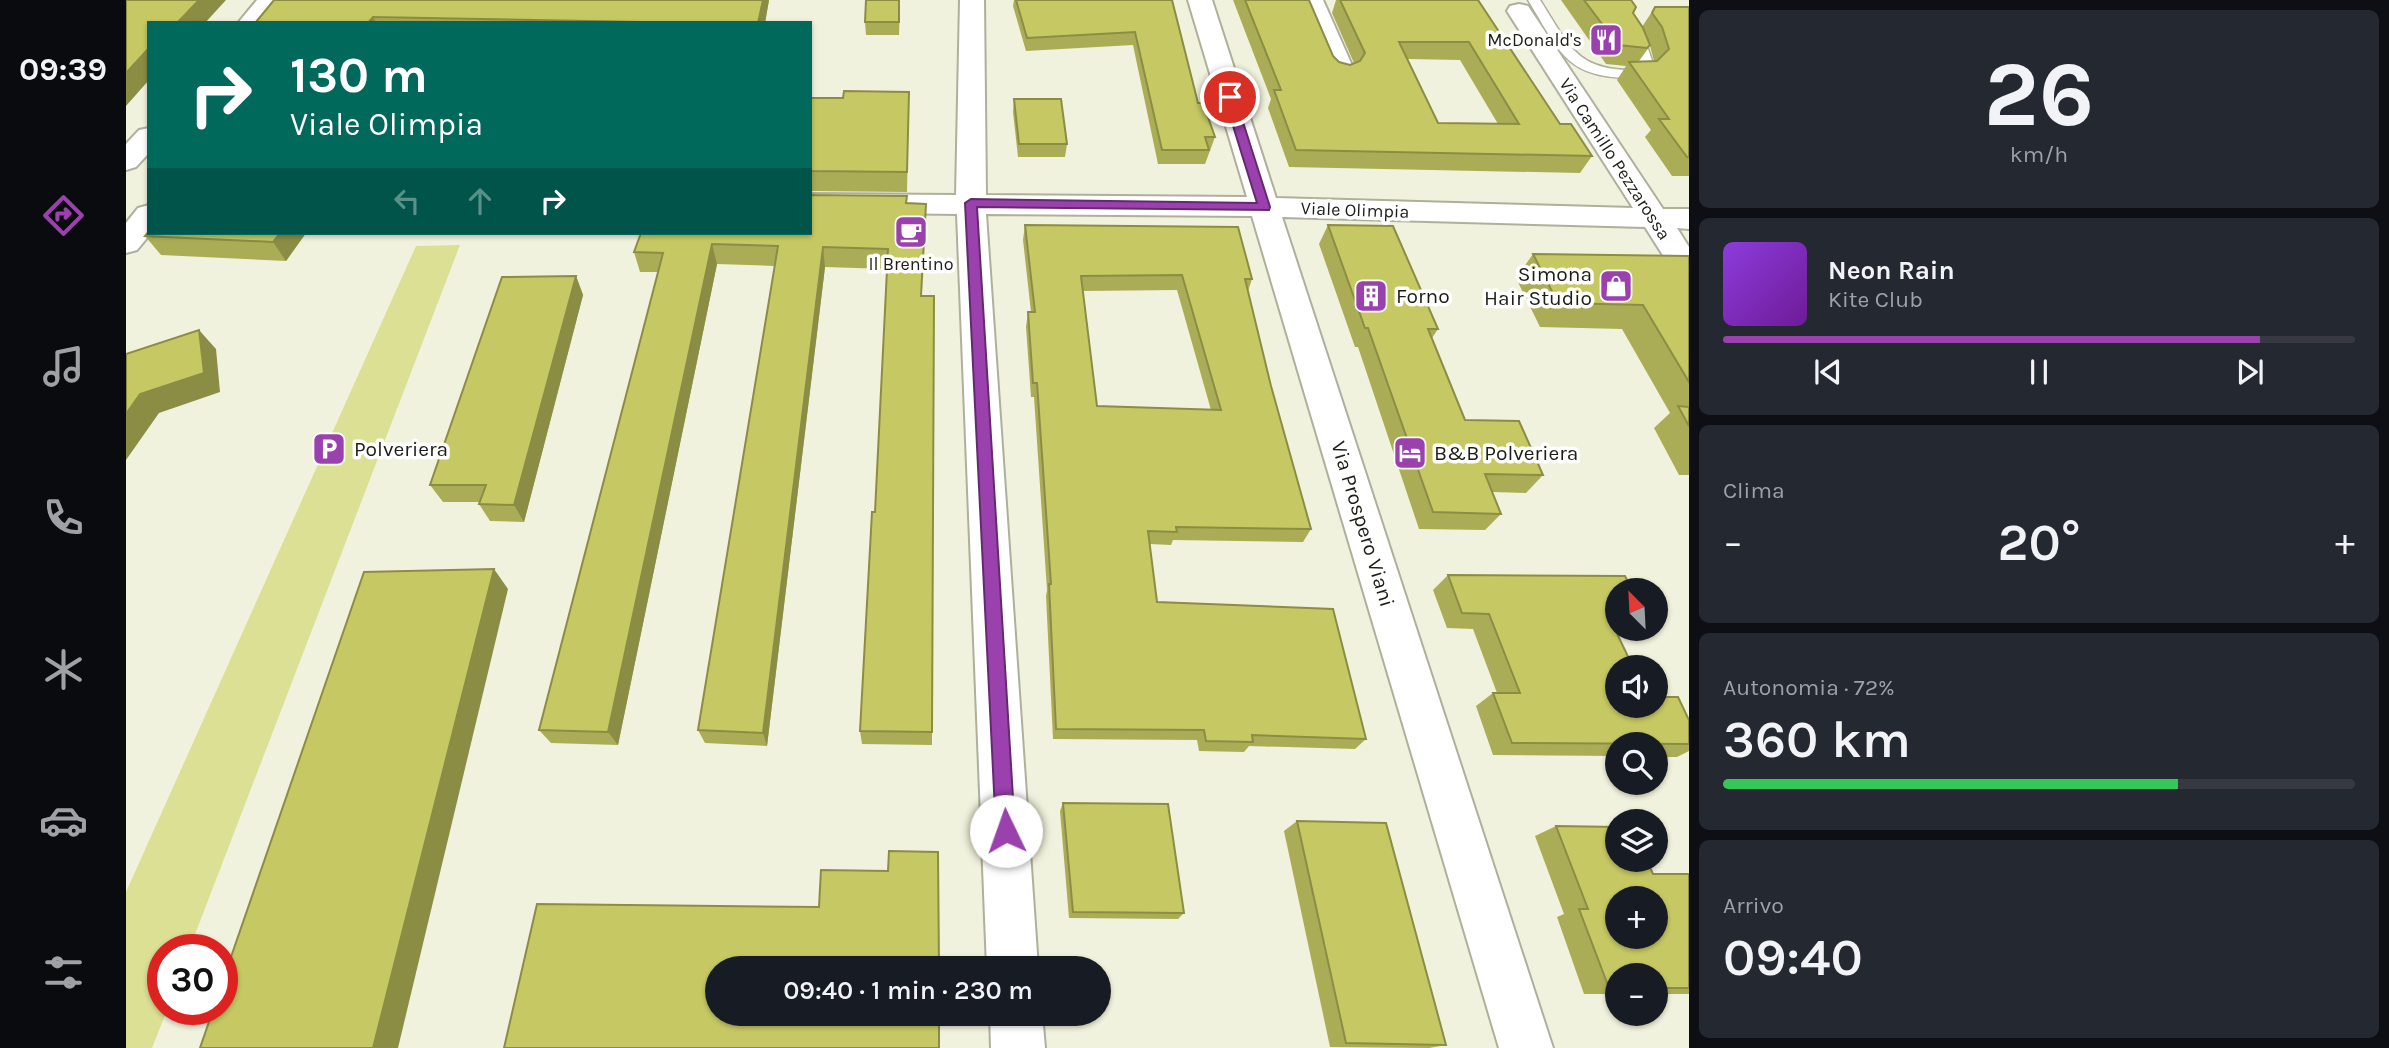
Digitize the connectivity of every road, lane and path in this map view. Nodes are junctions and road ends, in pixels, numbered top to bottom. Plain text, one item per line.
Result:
1 (270, 0) edge
2 (972, 0) edge
3 (1200, 0) edge
4 (1311, 0) edge
5 (1614, 0) edge
6 (1527, 5) edge
7 (252, 21) edge
8 (1342, 72) edge
9 (147, 138) edge
10 (126, 161) edge
11 (147, 164) edge
12 (812, 203) edge
13 (971, 203) junction
14 (1264, 207) junction
15 (147, 217) edge
16 (1654, 218) junction
17 (1689, 219) edge
18 (126, 243) edge
19 (1689, 271) edge
20 (1012, 956) edge
21 (1017, 1026) edge
22 (1018, 1048) edge
23 (1526, 1048) edge

1 - 7 street
2 - 13 street
3 - 14 street, Via Prospero Viani
4 - 8 street
5 - 6 lane
6 - 16 street, Via Camillo Pezzarossa
9 - 10 street
10 - 11 street
12 - 13 street, Viale Olimpia
13 - 14 street, Viale Olimpia
13 - 20 street
14 - 16 street, Viale Olimpia
14 - 23 street, Via Prospero Viani
15 - 18 street
16 - 17 street, Viale Olimpia
16 - 19 street, Via Camillo Pezzarossa
21 - 22 street

